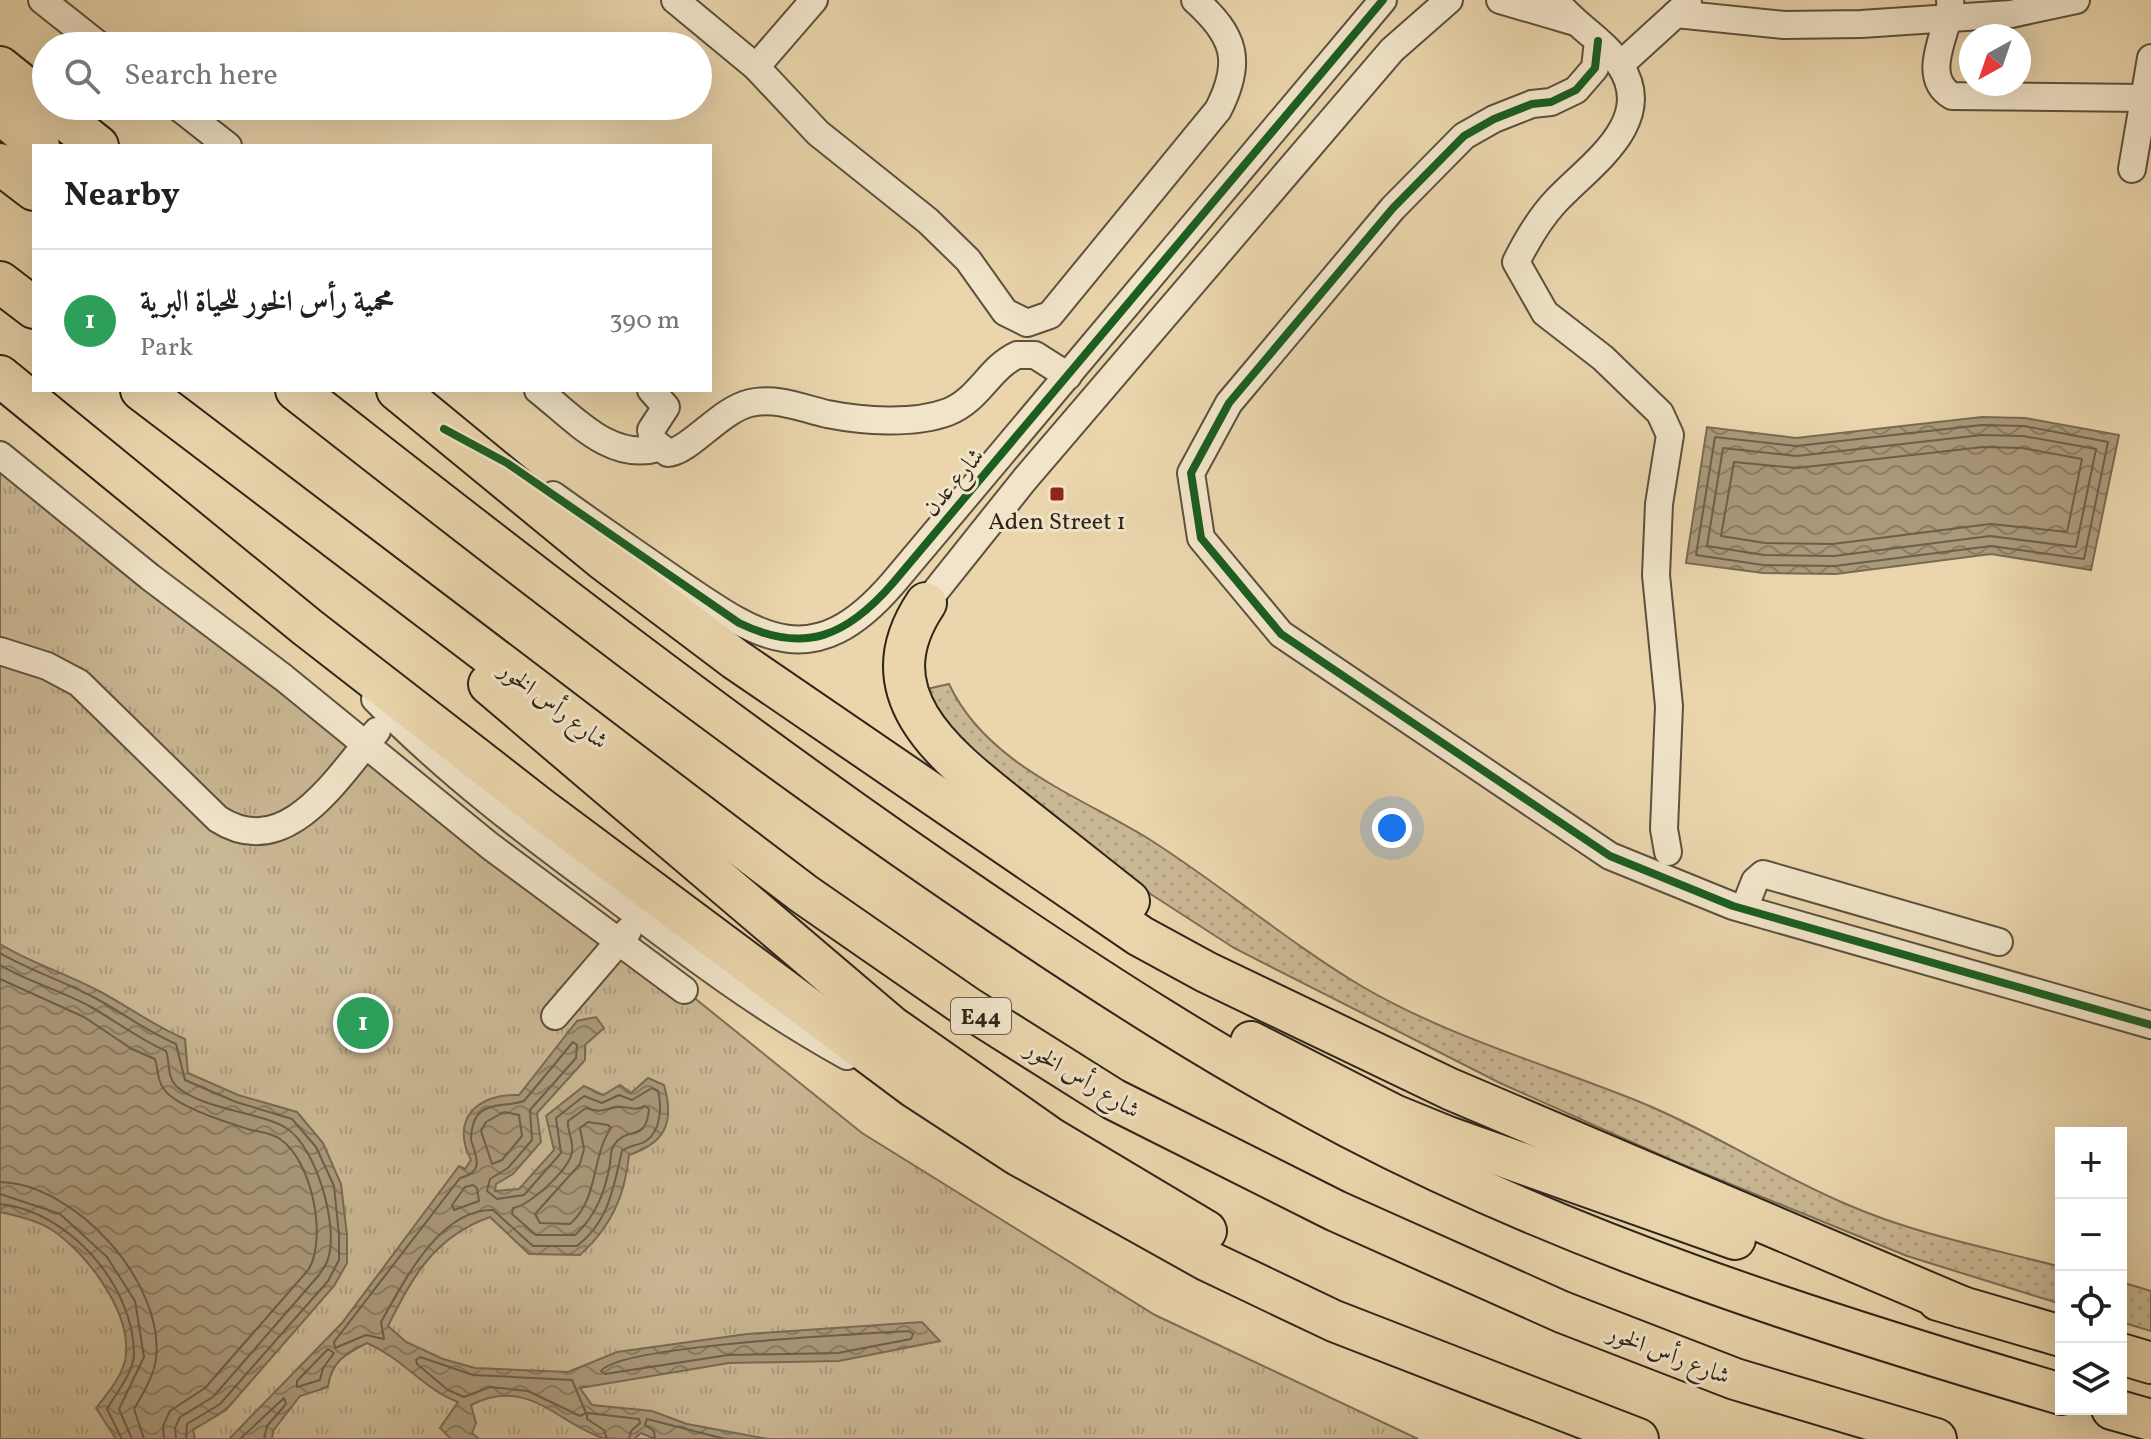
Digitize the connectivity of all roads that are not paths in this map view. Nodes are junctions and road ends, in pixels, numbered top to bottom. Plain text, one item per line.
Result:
1 (42, 0) edge
2 (675, 0) edge
3 (814, 0) edge
4 (1195, 0) edge
5 (1383, 0) edge
6 (1449, 0) edge
7 (1500, 0) edge
8 (1555, 0) edge
9 (2076, 0) edge
10 (1684, 7) edge
11 (1949, 10) edge
12 (1572, 21) junction
13 (82, 32) edge
14 (1598, 41) junction
15 (2151, 58) edge
16 (1620, 65) junction
17 (0, 67) edge
18 (756, 67) junction
19 (32, 93) edge
20 (2144, 98) junction
21 (0, 113) edge
22 (66, 120) edge
23 (195, 120) edge
24 (37, 144) edge
25 (96, 144) edge
26 (225, 144) edge
27 (0, 164) edge
28 (2132, 169) dead end
29 (32, 188) edge
30 (0, 282) edge
31 (32, 306) edge
32 (0, 376) edge
33 (1068, 376) junction
34 (144, 392) edge
35 (299, 392) edge
36 (399, 392) edge
37 (541, 392) edge
38 (653, 392) edge
39 (444, 429) junction
40 (658, 448) junction
41 (0, 455) edge
42 (926, 603) joint
43 (431, 613) junction
44 (307, 627) junction
45 (0, 651) edge
46 (391, 716) junction
47 (366, 744) junction
48 (1668, 852) dead end
49 (1744, 909) junction
50 (640, 917) junction
51 (618, 941) junction
52 (1999, 942) dead end
53 (1083, 970) junction
54 (684, 990) dead end
55 (1291, 1011) junction
56 (555, 1016) dead end
57 (2151, 1025) edge
58 (914, 1087) junction
59 (1962, 1307) junction
60 (2055, 1334) edge
61 (2127, 1356) edge
62 (2151, 1363) edge
63 (1474, 1375) junction
64 (2055, 1392) edge
65 (2127, 1413) edge
66 (2151, 1420) edge
67 (1638, 1439) edge
68 (1936, 1439) edge

1 - 13 street
2 - 18 street
3 - 18 street
4 - 18 street
5 - 33 street, شارع عدن
6 - 42 street
7 - 12 street
8 - 12 street
9 - 11 street
10 - 11 street
10 - 16 street
11 - 20 street
12 - 14 street
14 - 16 street
14 - 49 street
15 - 20 street
16 - 48 street
17 - 19 highway
20 - 28 street
21 - 24 highway
22 - 25 highway
23 - 26 street
27 - 29 highway
30 - 31 highway
32 - 44 highway
33 - 39 street, شارع عدن
33 - 40 street
34 - 43 highway, شارع رأس الخور / E44
35 - 53 highway
36 - 39 highway
37 - 40 street
38 - 40 street
39 - 55 highway
41 - 47 street
42 - 55 highway
43 - 63 highway
43 - 68 highway, شارع رأس الخور / E44
44 - 46 street
44 - 58 highway
45 - 47 street
46 - 47 street
46 - 50 street
47 - 51 street
49 - 52 street
49 - 57 street
50 - 51 street
50 - 58 street
51 - 54 street
51 - 56 street
53 - 59 highway
53 - 64 highway
55 - 59 highway
58 - 63 highway
59 - 60 highway
61 - 62 highway
63 - 67 highway
65 - 66 highway

